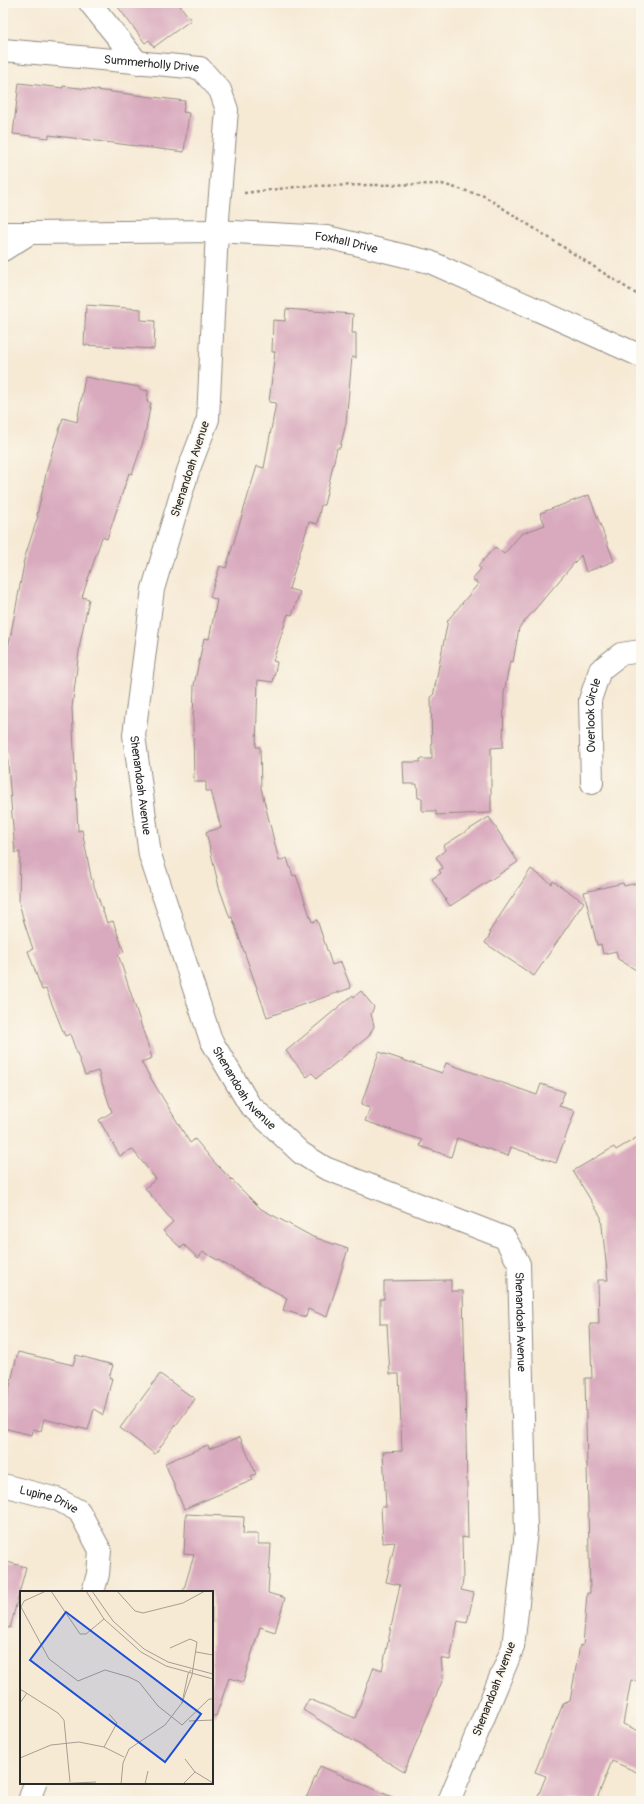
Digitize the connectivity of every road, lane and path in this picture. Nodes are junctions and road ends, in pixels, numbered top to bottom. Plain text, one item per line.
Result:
1 (90, 3) edge
2 (3, 50) edge
3 (138, 63) junction
4 (220, 196) junction
5 (218, 231) junction
6 (3, 233) edge
7 (30, 233) junction
8 (3, 250) edge
9 (641, 297) edge
10 (641, 356) edge
11 (641, 651) edge
12 (592, 783) dead end
13 (3, 1485) edge
14 (93, 1591) edge
15 (35, 1784) edge
16 (29, 1801) edge
17 (449, 1801) edge

1 - 3 street
2 - 3 street, Summerholly Drive
3 - 4 street, Summerholly Drive
4 - 5 street, Summerholly Drive
4 - 9 path
5 - 7 street, Foxhall Drive
5 - 10 street, Foxhall Drive
5 - 17 street, Shenandoah Avenue
6 - 7 street, Foxhall Drive
7 - 8 street
11 - 12 street, Overlook Circle
13 - 14 street, Lupine Drive
15 - 16 street

